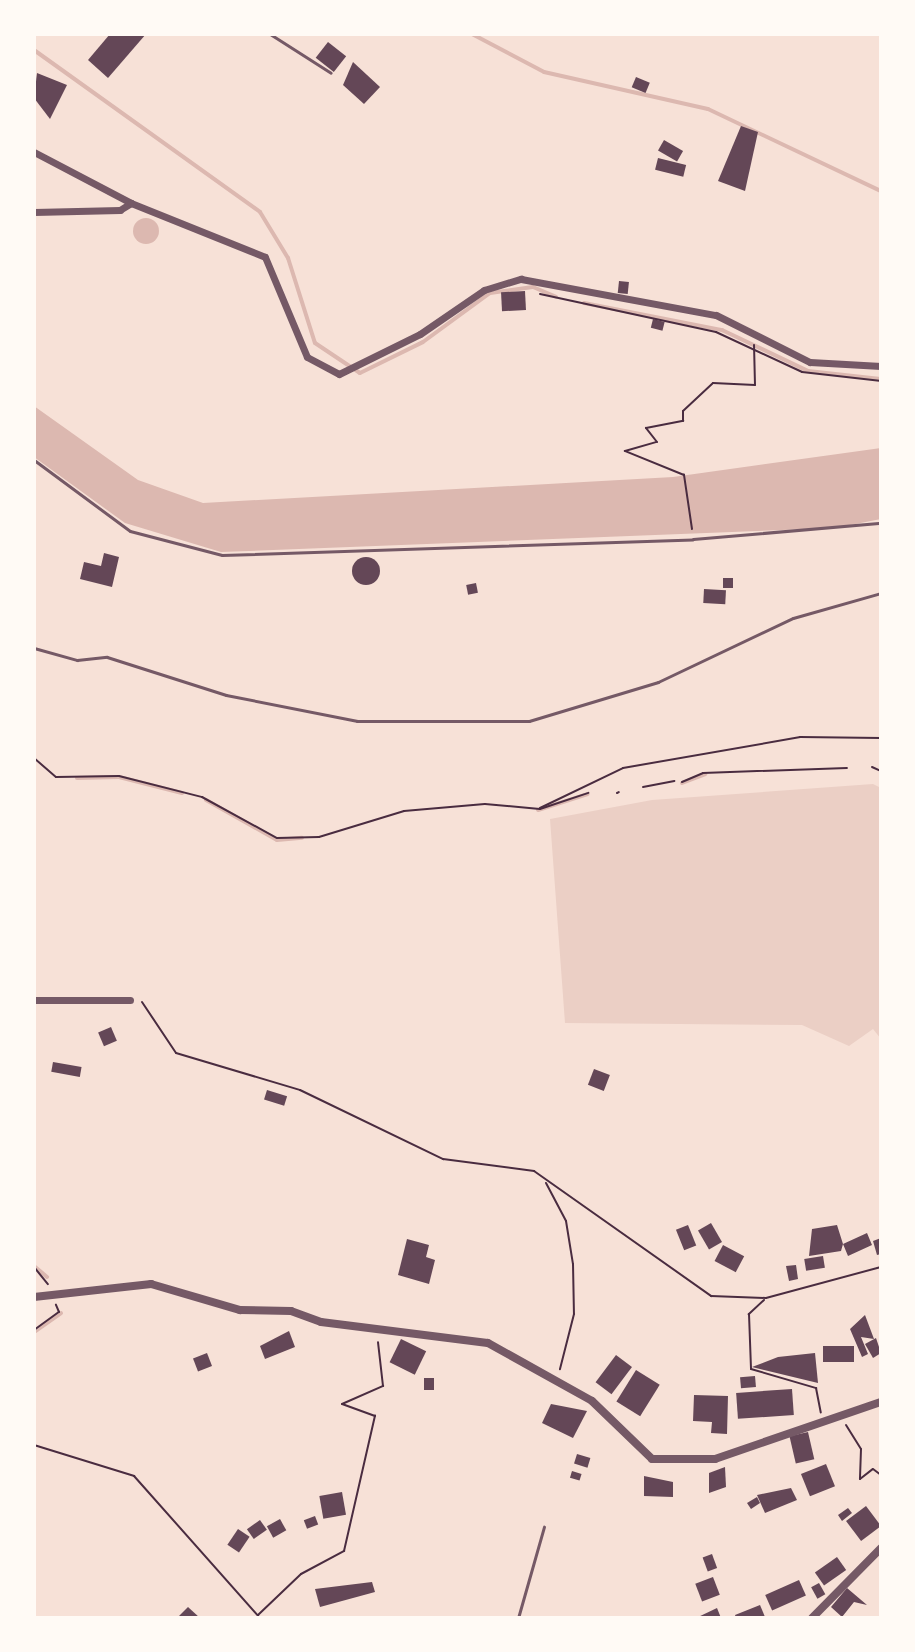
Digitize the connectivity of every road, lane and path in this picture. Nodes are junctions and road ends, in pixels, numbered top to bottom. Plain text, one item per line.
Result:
1 (270, 34) edge
2 (331, 73) dead end
3 (34, 152) edge
4 (131, 203) junction
5 (34, 212) edge
6 (527, 288) dead end
7 (758, 342) junction
8 (751, 350) junction
9 (881, 366) edge
10 (881, 381) edge
11 (34, 460) edge
12 (881, 523) edge
13 (693, 539) junction
14 (881, 593) edge
15 (34, 648) edge
16 (881, 738) edge
17 (34, 758) edge
18 (872, 767) dead end
19 (847, 768) dead end
20 (881, 771) edge
21 (672, 781) dead end
22 (682, 782) dead end
23 (643, 787) dead end
24 (588, 793) dead end
25 (540, 809) junction
26 (34, 1000) edge
27 (130, 1000) joint
28 (545, 1180) junction
29 (34, 1267) edge
30 (881, 1267) edge
31 (52, 1294) junction
32 (34, 1297) edge
33 (766, 1298) junction
34 (375, 1325) junction
35 (34, 1330) edge
36 (558, 1378) junction
37 (881, 1402) edge
38 (844, 1420) junction
39 (822, 1422) junction
40 (34, 1445) edge
41 (881, 1475) edge
42 (544, 1527) dead end
43 (881, 1548) edge
44 (259, 1617) edge
45 (518, 1618) edge
46 (812, 1618) edge

1 - 2 lane
3 - 4 street
4 - 5 street
4 - 7 street
6 - 8 path
7 - 8 path
7 - 9 street
8 - 10 path
8 - 13 path
11 - 13 lane
12 - 13 lane
14 - 15 lane
16 - 25 path
17 - 25 path
18 - 20 path
19 - 22 path
21 - 23 path
24 - 25 path
26 - 27 street
27 - 28 path
28 - 33 path
28 - 36 path
29 - 31 path
30 - 33 path
31 - 32 street
31 - 34 street
31 - 35 path
33 - 39 path
34 - 36 street
34 - 44 path
36 - 39 street
37 - 38 street
38 - 39 street
38 - 41 path
40 - 44 path
42 - 45 lane
43 - 46 street

